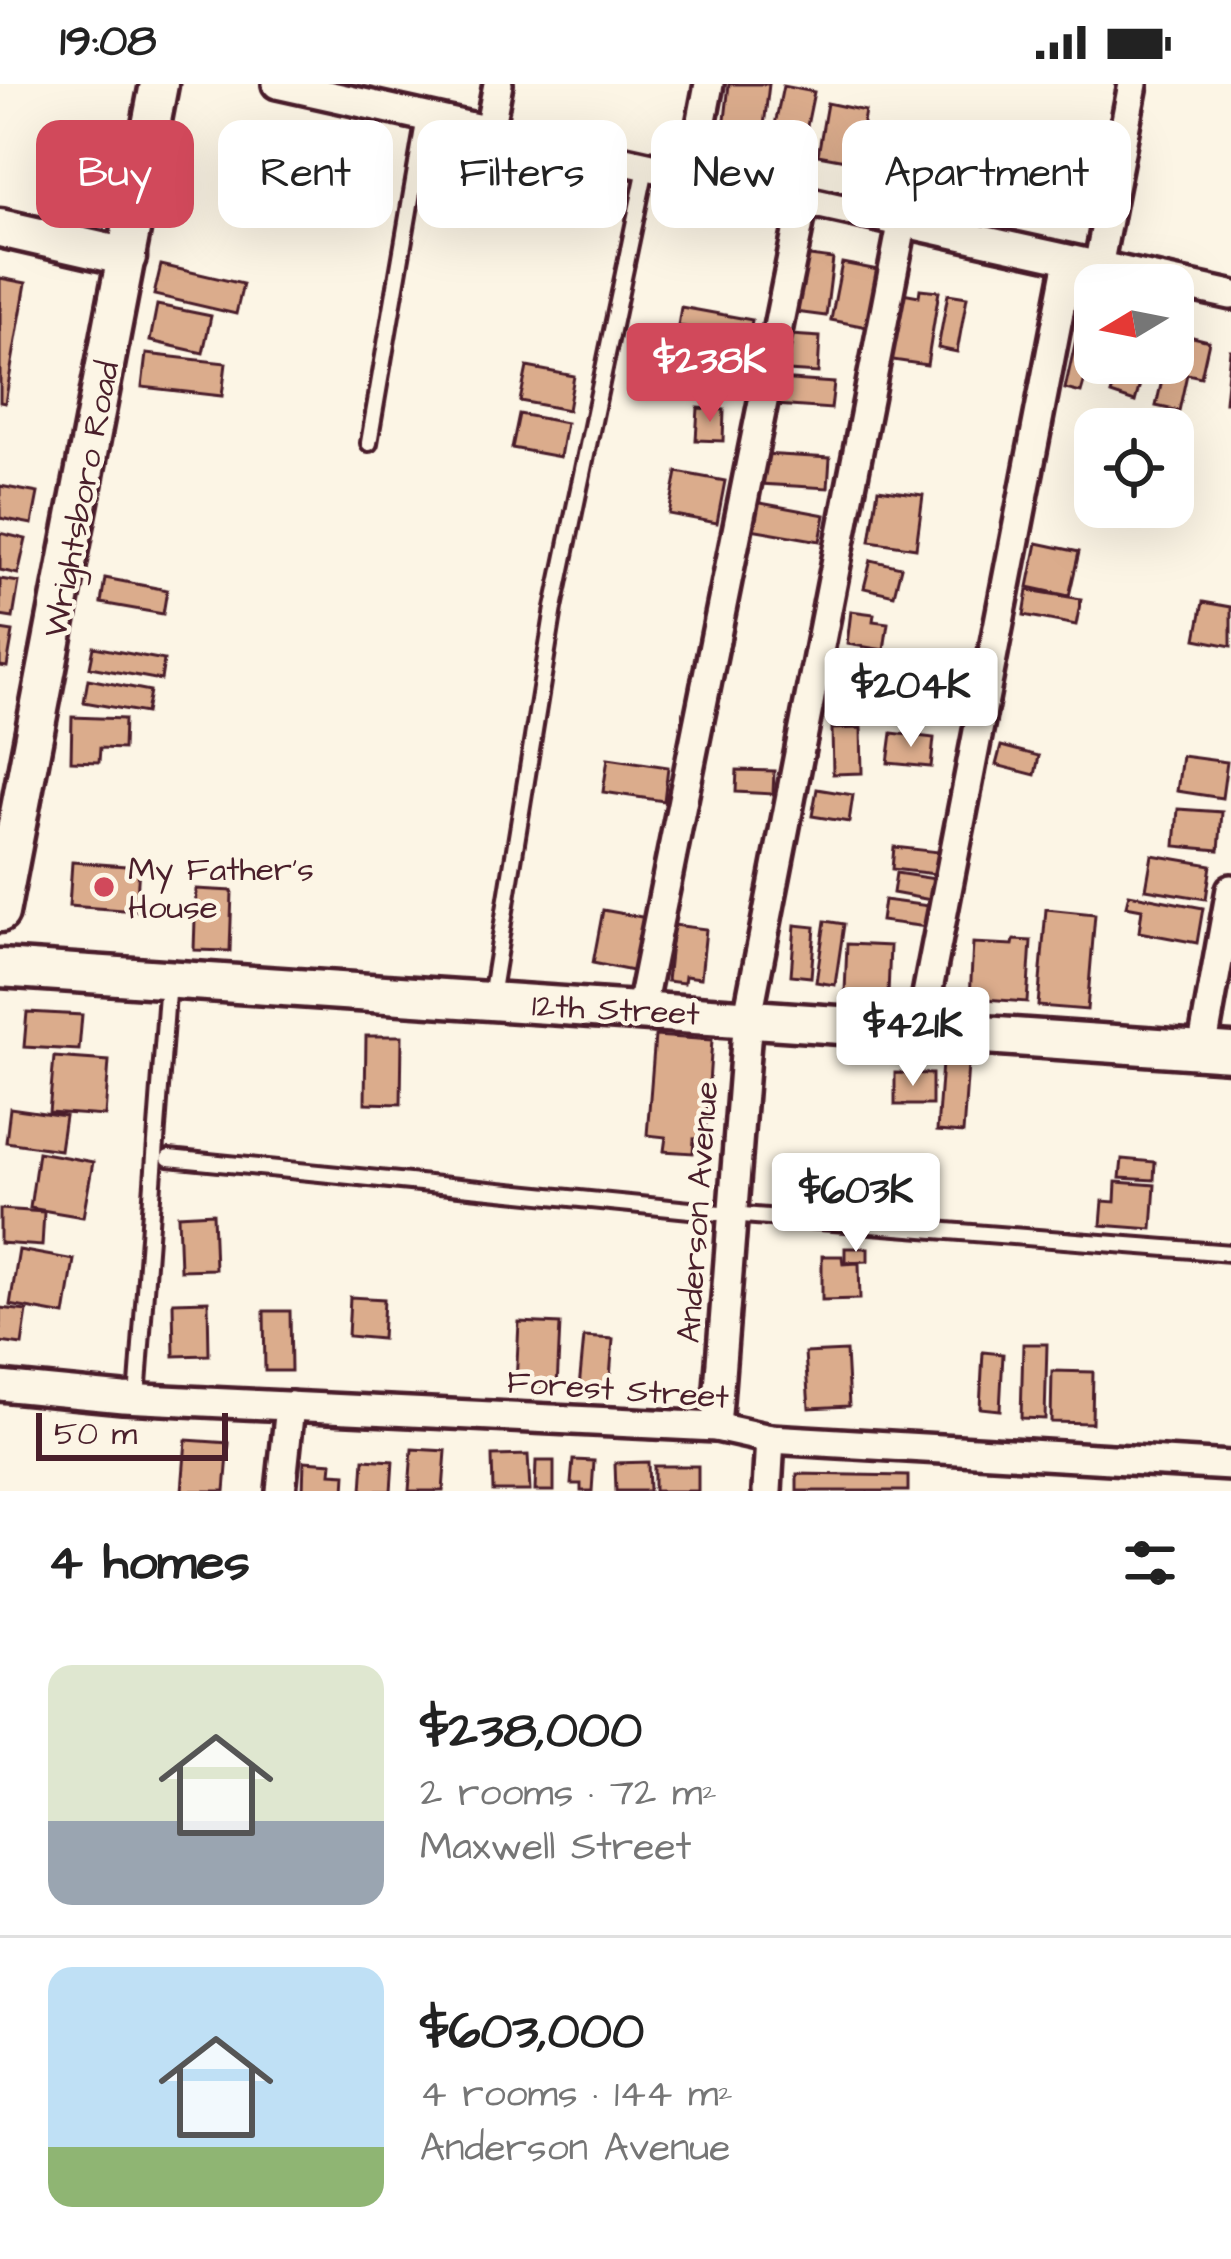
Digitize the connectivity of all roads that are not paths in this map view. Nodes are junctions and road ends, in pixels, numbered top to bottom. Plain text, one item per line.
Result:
1 (159, 84) edge
2 (277, 84) edge
3 (498, 84) edge
4 (710, 84) edge
5 (1133, 84) edge
6 (425, 117) junction
7 (439, 120) edge
8 (491, 120) edge
9 (703, 120) edge
10 (627, 164) edge
11 (646, 168) junction
12 (651, 169) edge
13 (0, 228) edge
14 (798, 228) edge
15 (901, 228) edge
16 (916, 228) edge
17 (127, 256) junction
18 (1069, 260) junction
19 (1086, 264) edge
20 (1099, 264) edge
21 (1194, 287) edge
22 (1231, 295) edge
23 (368, 443) dead end
24 (1231, 889) edge
25 (0, 913) edge
26 (0, 968) edge
27 (168, 980) junction
28 (490, 1002) junction
29 (641, 1008) junction
30 (748, 1016) junction
31 (920, 1031) junction
32 (1216, 1051) edge
33 (169, 1158) dead end
34 (730, 1214) junction
35 (1231, 1253) edge
36 (0, 1386) edge
37 (136, 1399) junction
38 (290, 1406) junction
39 (716, 1427) junction
40 (770, 1439) junction
41 (1231, 1466) edge
42 (281, 1491) edge
43 (767, 1491) edge

1 - 17 street, Wrightsboro Road
2 - 6 street
3 - 8 street
4 - 9 street
5 - 20 street
6 - 7 street
6 - 23 lane
10 - 11 street
11 - 12 street
11 - 28 lane
13 - 17 street
14 - 29 street
15 - 30 street, Anderson Avenue
16 - 18 street
17 - 25 street, Wrightsboro Road
18 - 19 street
18 - 31 street
21 - 22 street
24 - 32 street
26 - 27 street, 12th Street
27 - 28 street, 12th Street
27 - 37 lane
28 - 29 street, 12th Street
29 - 30 street, 12th Street
30 - 31 street, 12th Street
30 - 34 street, Anderson Avenue
31 - 32 street, 12th Street
33 - 34 lane
34 - 35 lane
34 - 39 street, Anderson Avenue
36 - 37 street, Forest Street
37 - 38 street, Forest Street
38 - 39 street, Forest Street
38 - 42 street
39 - 40 street, Forest Street
40 - 41 street, Forest Street
40 - 43 street

